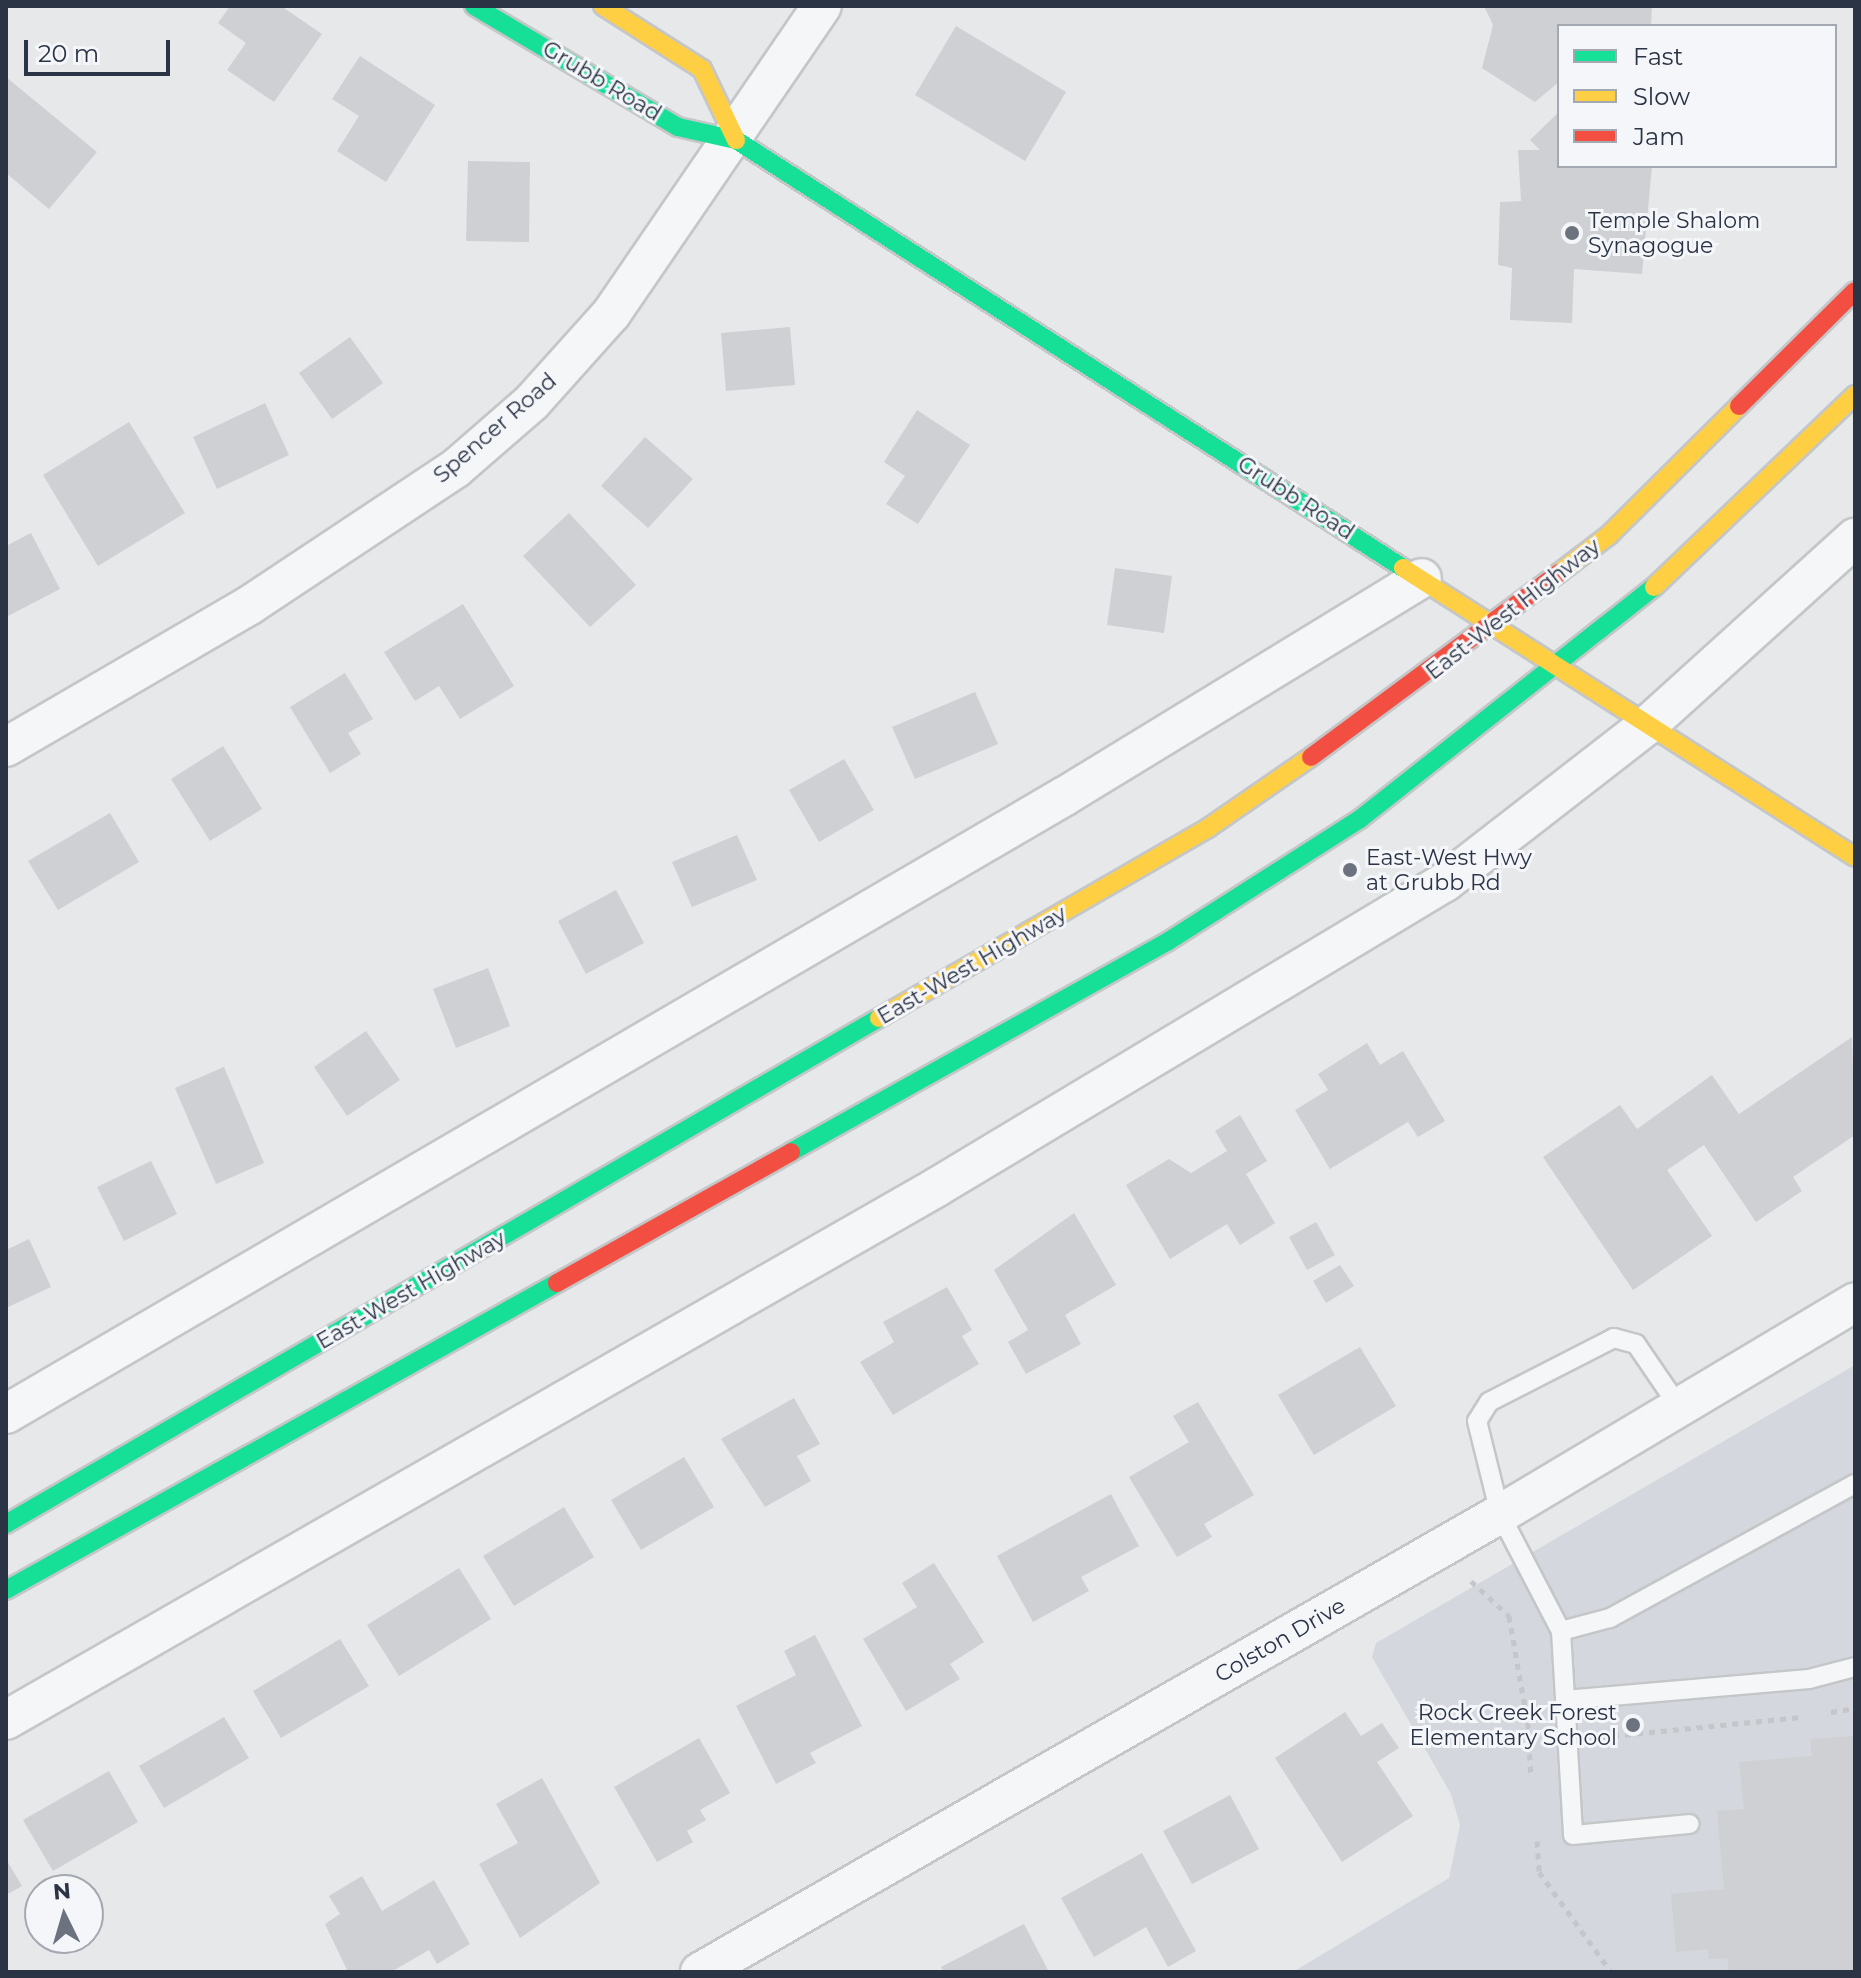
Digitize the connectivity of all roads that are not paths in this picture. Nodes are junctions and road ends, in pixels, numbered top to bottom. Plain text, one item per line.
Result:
1 (474, 6) edge
2 (603, 6) edge
3 (822, 6) edge
4 (736, 140) junction
5 (1855, 291) edge
6 (1855, 395) edge
7 (1855, 538) edge
8 (1422, 578) junction
9 (1497, 623) junction
10 (1558, 668) junction
11 (1649, 724) junction
12 (6, 747) edge
13 (1855, 857) edge
14 (1855, 1302) edge
15 (1679, 1407) junction
16 (6, 1414) edge
17 (1855, 1484) edge
18 (1500, 1514) junction
19 (6, 1524) edge
20 (6, 1590) edge
21 (1561, 1631) junction
22 (1855, 1667) edge
23 (1565, 1700) junction
24 (6, 1720) edge
25 (1689, 1824) dead end
26 (700, 1972) edge

1 - 4 main road, Grubb Road
2 - 4 main road
3 - 4 street, Spencer Road
4 - 8 main road, Grubb Road
4 - 12 street, Spencer Road
5 - 9 main road, East-West Highway
6 - 10 main road
7 - 11 street
8 - 9 main road, Grubb Road
8 - 16 street
9 - 10 main road, Grubb Road
9 - 19 main road, East-West Highway
10 - 11 main road, Grubb Road
10 - 20 main road
11 - 13 main road, Grubb Road
11 - 24 street
14 - 15 street, Colston Drive
15 - 18 street, Colston Drive
15 - 18 lane
17 - 21 lane
18 - 21 lane
18 - 26 street, Colston Drive
21 - 23 lane
22 - 23 lane
23 - 25 lane

